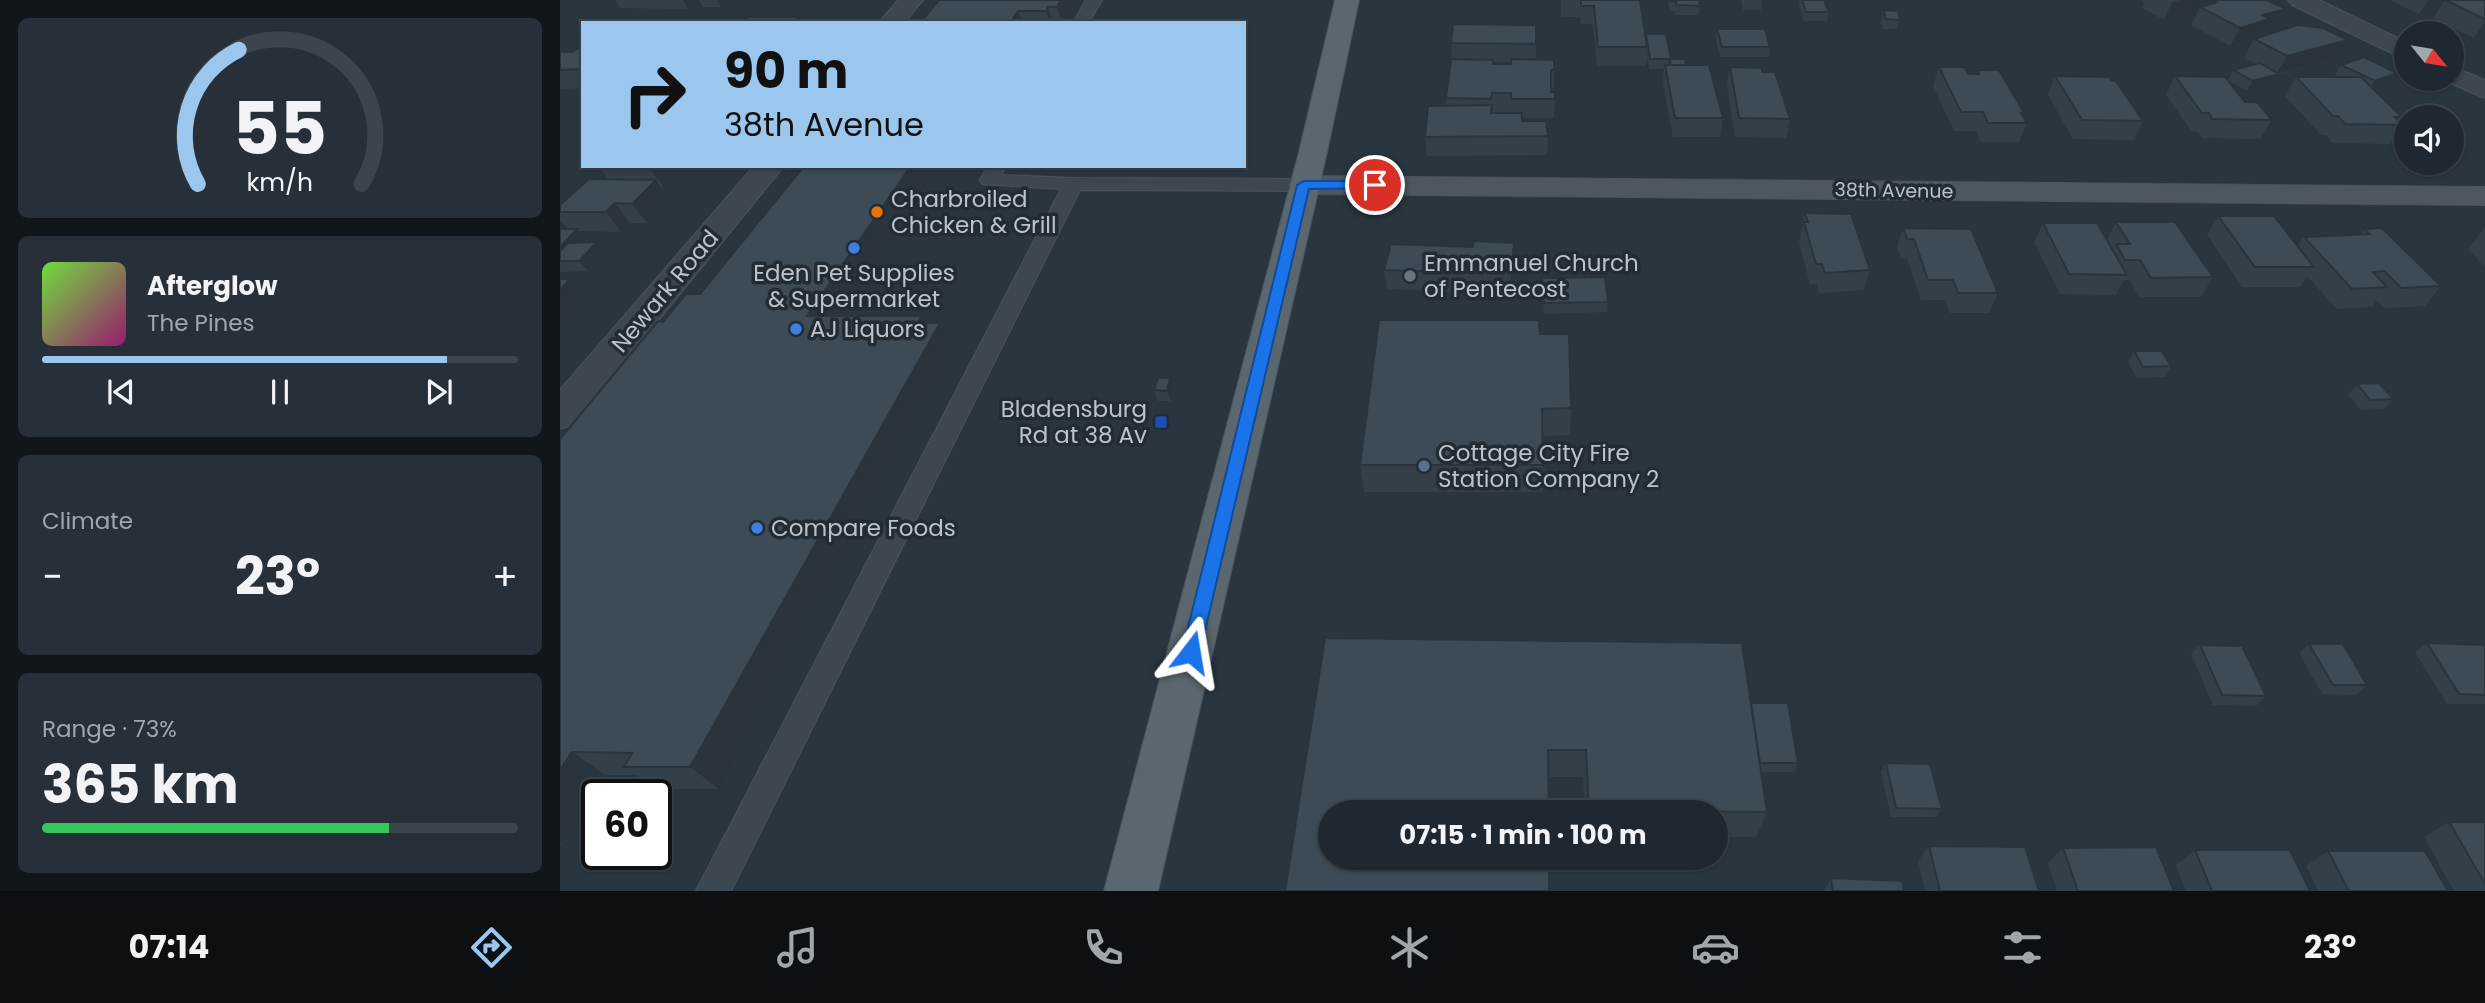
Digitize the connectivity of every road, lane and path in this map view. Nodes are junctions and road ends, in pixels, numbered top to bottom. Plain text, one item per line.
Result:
1 (911, 0) edge
2 (1094, 0) edge
3 (1347, 0) edge
4 (2300, 0) edge
5 (893, 21) edge
6 (1082, 21) edge
7 (2394, 46) edge
8 (2464, 80) edge
9 (2485, 90) edge
10 (768, 168) edge
11 (996, 168) edge
12 (1073, 184) junction
13 (1304, 185) junction
14 (2485, 196) edge
15 (564, 405) edge
16 (713, 891) edge
17 (1132, 891) edge

1 - 5 street
2 - 6 lane
3 - 13 main road
4 - 7 street
8 - 9 street
10 - 15 street, Newark Road
11 - 12 lane
12 - 13 lane
12 - 16 lane
13 - 14 main road, 38th Avenue
13 - 17 main road

